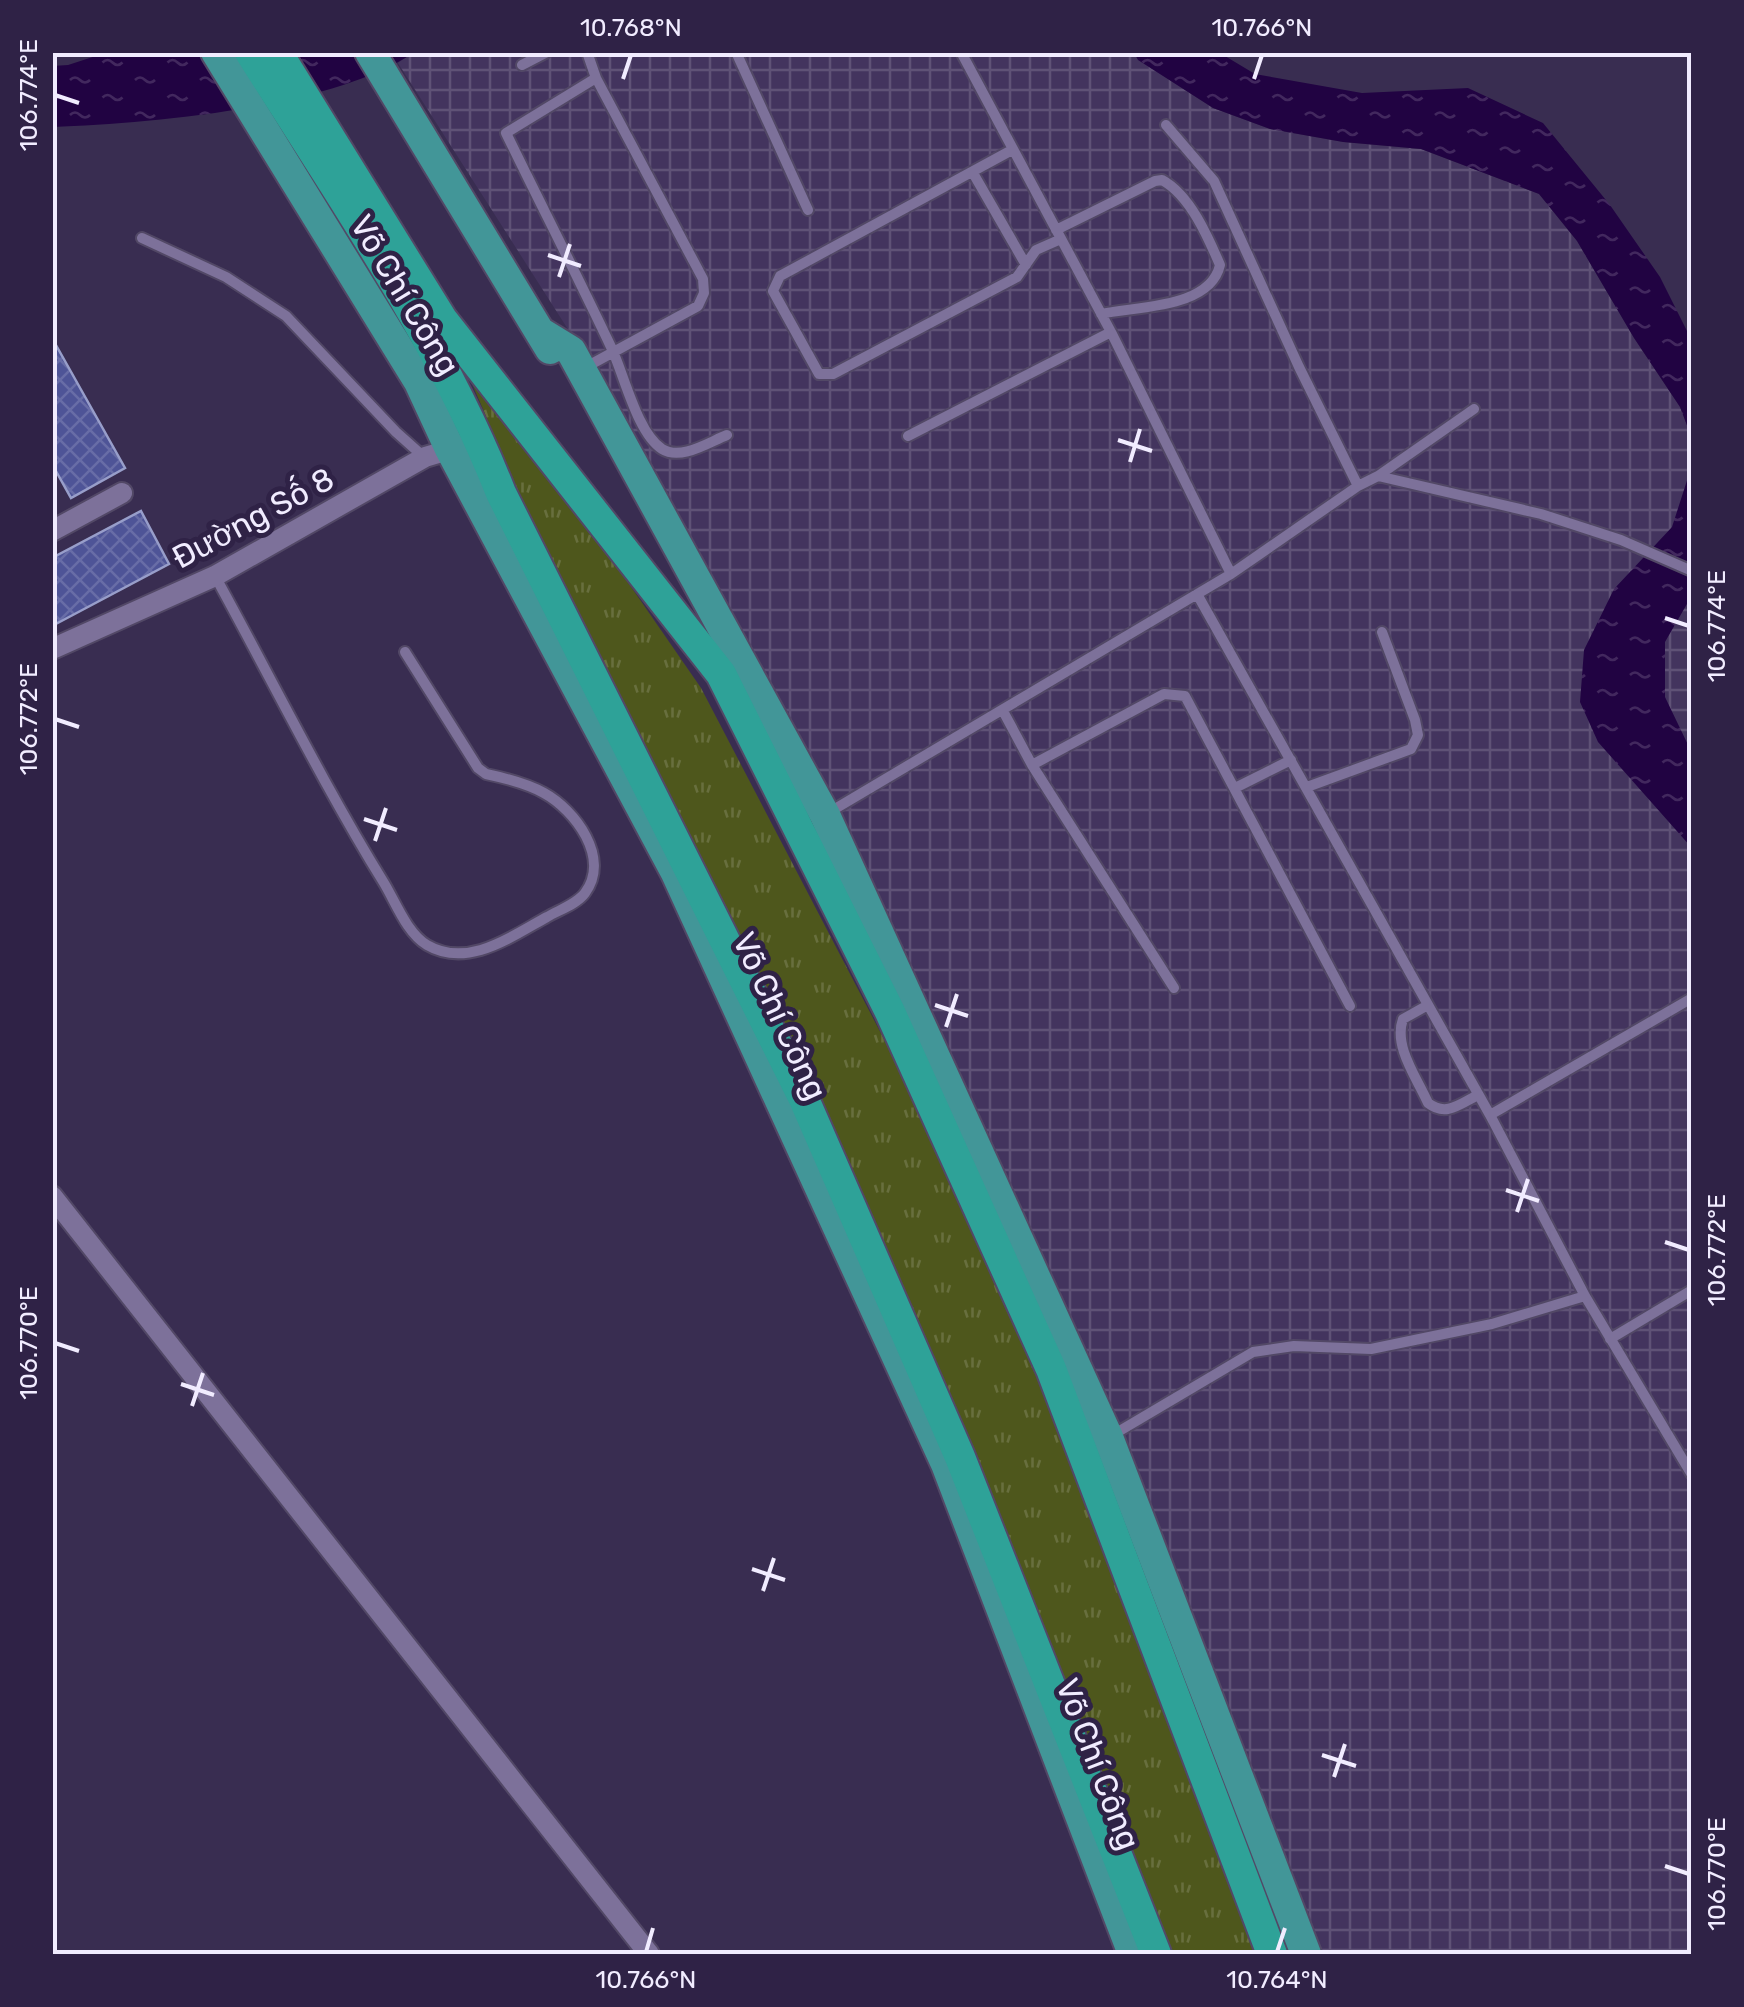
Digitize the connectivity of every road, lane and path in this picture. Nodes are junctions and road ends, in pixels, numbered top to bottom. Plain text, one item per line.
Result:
1 (216, 52) edge
2 (250, 52) edge
3 (277, 52) edge
4 (370, 52) edge
5 (547, 52) edge
6 (587, 52) edge
7 (736, 52) edge
8 (961, 52) edge
9 (522, 65) dead end
10 (596, 78) junction
11 (1166, 125) dead end
12 (1012, 150) junction
13 (973, 172) junction
14 (808, 210) dead end
15 (1058, 234) junction
16 (142, 238) dead end
17 (1026, 266) junction
18 (1102, 314) junction
19 (431, 322) junction
20 (540, 332) junction
21 (1111, 332) junction
22 (614, 352) junction
23 (582, 370) junction
24 (1474, 409) dead end
25 (727, 435) dead end
26 (908, 436) dead end
27 (481, 442) junction
28 (437, 453) junction
29 (1378, 476) junction
30 (1358, 486) junction
31 (122, 494) dead end
32 (52, 531) edge
33 (1692, 571) edge
34 (1231, 574) junction
35 (215, 576) junction
36 (1197, 594) junction
37 (1382, 632) dead end
38 (52, 649) edge
39 (404, 652) dead end
40 (721, 674) junction
41 (1003, 711) junction
42 (1291, 760) junction
43 (1032, 764) junction
44 (1306, 787) junction
45 (1235, 788) junction
46 (812, 823) junction
47 (1174, 988) dead end
48 (1692, 998) edge
49 (1428, 1005) junction
50 (1350, 1006) dead end
51 (1478, 1095) junction
52 (1490, 1115) junction
53 (52, 1196) edge
54 (1692, 1290) edge
55 (1585, 1296) junction
56 (1610, 1339) junction
57 (1108, 1438) junction
58 (1692, 1475) edge
59 (649, 1954) edge
60 (1133, 1954) edge
61 (1156, 1954) edge
62 (1272, 1954) edge
63 (1306, 1954) edge

1 - 28 main road, Võ Chí Công
2 - 19 highway
3 - 19 highway
4 - 20 main road, Võ Chí Công
5 - 9 lane
6 - 10 lane
7 - 14 lane
8 - 12 lane
10 - 22 lane
10 - 22 lane
11 - 30 lane
12 - 13 lane
12 - 15 lane
13 - 17 lane
13 - 17 lane
15 - 17 lane
15 - 18 lane
15 - 18 lane
16 - 28 lane
18 - 21 lane
19 - 27 highway, Võ Chí Công
19 - 40 highway, Võ Chí Công
20 - 23 main road, Võ Chí Công
20 - 40 main road, Võ Chí Công
21 - 26 lane
21 - 34 lane
22 - 23 lane
22 - 25 lane
23 - 46 main road, Võ Chí Công
24 - 29 lane
27 - 28 street, Đường Số 8
27 - 61 highway, Võ Chí Công
28 - 35 street, Đường Số 8
28 - 60 main road, Võ Chí Công
29 - 30 lane
29 - 33 lane
30 - 34 lane
31 - 32 street
34 - 36 lane
35 - 38 street, Đường Số 8
35 - 39 lane
36 - 41 lane
36 - 42 lane
37 - 44 lane
40 - 46 highway, Võ Chí Công
41 - 43 lane
41 - 46 lane
42 - 44 lane
42 - 45 lane
43 - 45 lane
43 - 47 lane
44 - 49 lane
45 - 50 lane
46 - 57 main road, Võ Chí Công
46 - 62 highway, Võ Chí Công
48 - 52 lane
49 - 51 lane
49 - 51 lane
51 - 52 lane
52 - 55 lane
53 - 59 street
54 - 56 lane
55 - 56 lane
55 - 57 lane
56 - 58 lane
57 - 63 main road, Võ Chí Công

